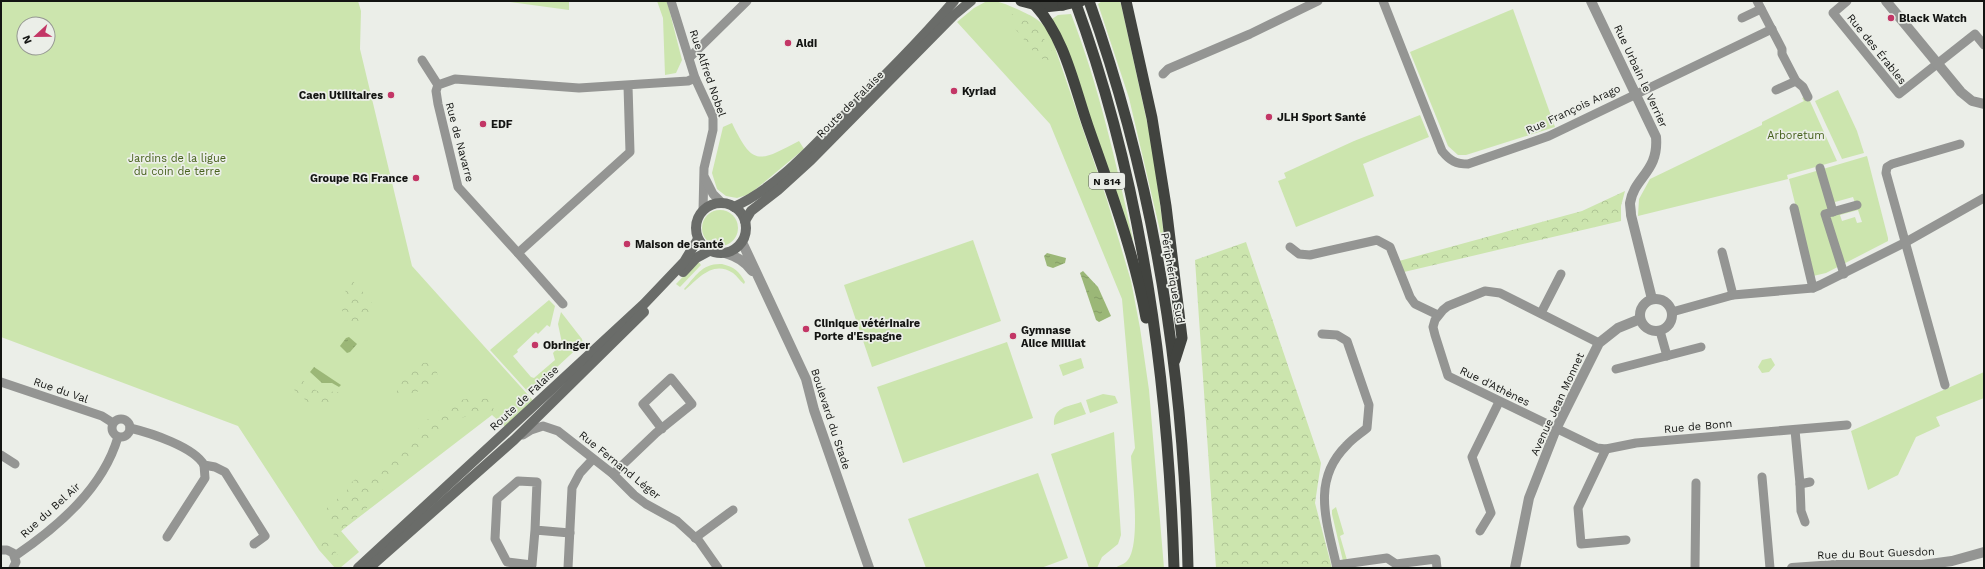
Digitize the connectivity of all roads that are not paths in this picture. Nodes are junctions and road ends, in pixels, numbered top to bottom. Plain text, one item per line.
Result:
1 (671, 1) edge
2 (747, 1) edge
3 (954, 1) edge
4 (971, 1) edge
5 (1021, 1) edge
6 (1075, 1) edge
7 (1081, 1) edge
8 (1089, 1) edge
9 (1126, 1) edge
10 (1318, 1) edge
11 (1382, 1) edge
12 (1591, 1) edge
13 (1847, 1) edge
14 (1886, 1) edge
15 (1759, 5) edge
16 (1035, 6) junction
17 (1742, 18) dead end
18 (1772, 29) junction
19 (1984, 45) edge
20 (689, 58) junction
21 (422, 60) dead end
22 (1937, 63) junction
23 (1163, 74) dead end
24 (696, 78) junction
25 (1796, 81) junction
26 (438, 85) junction
27 (628, 86) junction
28 (1776, 90) dead end
29 (1636, 93) junction
30 (1808, 98) dead end
31 (1984, 104) edge
32 (1960, 144) dead end
33 (1820, 168) dead end
34 (704, 177) junction
35 (1984, 198) edge
36 (722, 203) junction
37 (1857, 205) dead end
38 (734, 207) junction
39 (1794, 208) dead end
40 (703, 211) junction
41 (1833, 212) junction
42 (745, 221) junction
43 (698, 239) junction
44 (742, 242) junction
45 (1906, 242) junction
46 (1290, 247) dead end
47 (709, 250) junction
48 (1722, 252) dead end
49 (518, 253) junction
50 (725, 253) junction
51 (1561, 274) dead end
52 (1844, 274) junction
53 (761, 282) junction
54 (1813, 288) junction
55 (1732, 295) junction
56 (1652, 299) junction
57 (563, 304) dead end
58 (1672, 312) junction
59 (1541, 313) junction
60 (1438, 315) junction
61 (1640, 318) junction
62 (1660, 331) junction
63 (1322, 334) dead end
64 (1599, 343) junction
65 (1701, 347) dead end
66 (1667, 356) junction
67 (1160, 364) junction
68 (1174, 364) junction
69 (1616, 369) dead end
70 (1, 382) edge
71 (1945, 386) dead end
72 (1499, 402) junction
73 (113, 423) junction
74 (1847, 425) dead end
75 (130, 428) junction
76 (662, 429) junction
77 (1556, 429) junction
78 (1795, 430) junction
79 (118, 437) junction
80 (514, 440) junction
81 (1606, 449) junction
82 (1, 455) edge
83 (593, 459) junction
84 (15, 464) dead end
85 (204, 465) junction
86 (612, 474) junction
87 (1762, 477) dead end
88 (1810, 482) dead end
89 (1696, 483) dead end
90 (1800, 484) junction
91 (733, 510) dead end
92 (1805, 522) dead end
93 (535, 530) junction
94 (1480, 531) dead end
95 (570, 533) junction
96 (167, 537) dead end
97 (695, 538) junction
98 (1626, 540) dead end
99 (254, 544) dead end
100 (1, 550) edge
101 (1984, 552) edge
102 (15, 556) junction
103 (1337, 566) edge
104 (1822, 567) edge
105 (13, 568) edge
106 (358, 568) edge
107 (369, 568) edge
108 (568, 568) edge
109 (718, 568) edge
110 (869, 568) edge
111 (1174, 568) edge
112 (1188, 568) edge
113 (1437, 568) edge
114 (1515, 568) edge
115 (1695, 568) edge
116 (1770, 568) edge
117 (1792, 568) edge

1 - 20 street, Rue Alfred Nobel
2 - 20 street
3 - 38 main road, Route de Falaise
4 - 42 main road, Route de Falaise
5 - 16 highway
6 - 67 highway, N 814
7 - 16 highway, bridge
8 - 68 highway, Périphérique Sud / N 814
9 - 68 highway, N 814
10 - 23 street
11 - 29 street, Rue François Arago
12 - 29 street, Rue Urbain le Verrier
13 - 22 street, Rue des Érables
14 - 22 street
15 - 17 street
15 - 18 street
16 - 67 highway, N 814
18 - 25 street
18 - 29 street, Rue François Arago
19 - 22 street
20 - 24 street, Rue Alfred Nobel
21 - 26 street
22 - 31 street
24 - 27 street
24 - 34 street, Rue Alfred Nobel
25 - 28 street
25 - 30 street
26 - 27 street
26 - 49 street, Rue de Navarre
27 - 49 street
29 - 56 street, Rue Urbain le Verrier
32 - 45 street
33 - 41 street
34 - 36 street
34 - 40 street, Rue Alfred Nobel
35 - 45 street
36 - 38 main road
36 - 40 main road
37 - 41 street
38 - 42 main road
39 - 54 street
40 - 43 main road
41 - 52 street
42 - 44 main road
43 - 47 main road
43 - 106 main road, Route de Falaise
44 - 50 main road
44 - 53 street, Boulevard du Stade
45 - 52 street
45 - 71 street
46 - 60 street
47 - 50 main road
47 - 80 main road, Route de Falaise
48 - 55 street
49 - 57 street, Rue de Navarre
50 - 53 street, Boulevard du Stade
51 - 59 street
52 - 54 street
53 - 110 street, Boulevard du Stade
54 - 55 street
55 - 58 street
56 - 58 street
56 - 61 street
58 - 62 street
59 - 60 street
59 - 64 street
60 - 72 street, Rue d'Athènes
61 - 62 street
61 - 64 street, Avenue Jean Monnet
62 - 66 street
63 - 103 street
64 - 77 street, Avenue Jean Monnet
65 - 66 street
66 - 69 street
67 - 111 highway, N 814
68 - 112 highway, Périphérique Sud / N 814
70 - 73 street, Rue du Val
72 - 77 street, Rue d'Athènes
72 - 94 street
73 - 75 street
73 - 79 street
74 - 78 street, Rue de Bonn
75 - 79 street
75 - 85 street
76 - 76 street
76 - 86 street
77 - 81 street, Rue de Bonn
77 - 114 street, Avenue Jean Monnet
78 - 81 street, Rue de Bonn
78 - 90 street
79 - 102 street, Rue du Bel Air
80 - 83 street, Rue Fernand Léger
80 - 107 main road, Route de Falaise
81 - 98 street
82 - 84 street
83 - 86 street, Rue Fernand Léger
83 - 95 street
85 - 96 street
85 - 99 street
86 - 97 street, Rue Fernand Léger
87 - 116 street
88 - 90 street
89 - 115 street
90 - 92 street
91 - 97 street
93 - 93 street
93 - 95 street
95 - 108 street
97 - 109 street, Rue Fernand Léger
100 - 102 street
101 - 104 street, Rue du Bout Guesdon
102 - 105 street
103 - 113 street
104 - 117 street, Rue du Bout Guesdon

